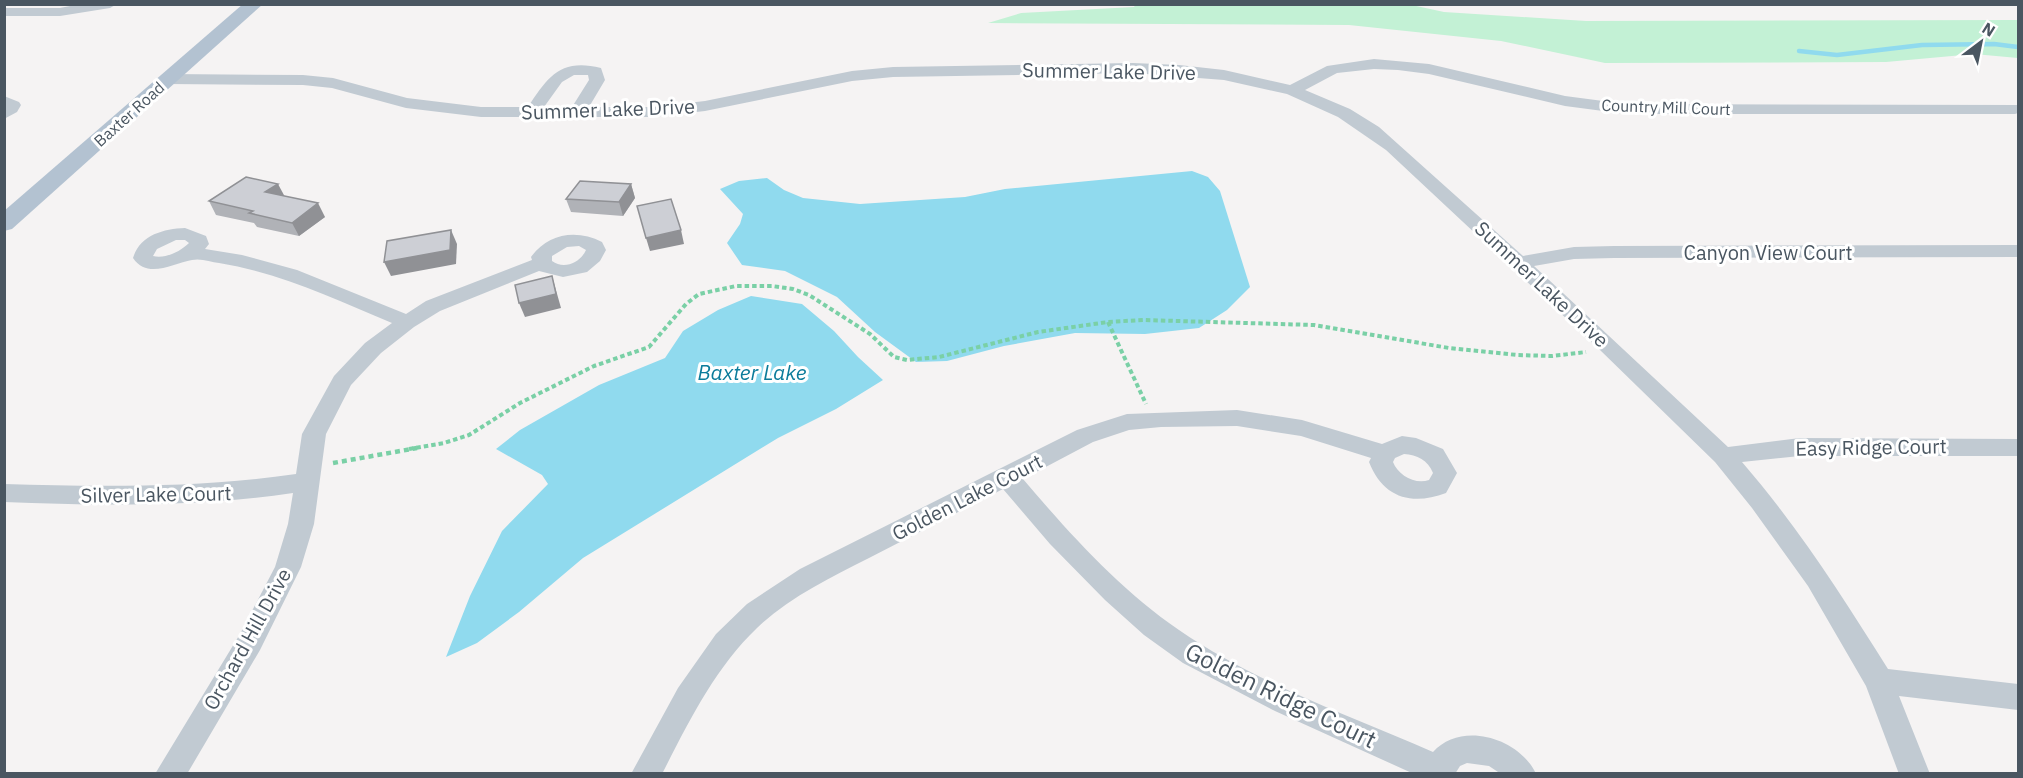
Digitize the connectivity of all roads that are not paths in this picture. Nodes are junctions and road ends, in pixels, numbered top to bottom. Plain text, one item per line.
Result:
1 (254, 4) edge
2 (105, 5) edge
3 (4, 12) edge
4 (168, 79) junction
5 (1292, 90) junction
6 (4, 101) edge
7 (2017, 106) edge
8 (578, 111) junction
9 (533, 112) junction
10 (4, 114) edge
11 (4, 224) edge
12 (2019, 251) edge
13 (190, 253) dead end
14 (542, 263) dead end
15 (1519, 263) junction
16 (407, 322) junction
17 (2019, 447) edge
18 (1383, 453) dead end
19 (1723, 456) junction
20 (1007, 477) junction
21 (307, 482) junction
22 (4, 492) edge
23 (1879, 681) junction
24 (2019, 697) edge
25 (1439, 772) edge
26 (170, 774) edge
27 (646, 774) edge
28 (1521, 774) edge
29 (1915, 774) edge

1 - 4 main road, Baxter Road
2 - 3 street
4 - 9 street, Summer Lake Drive
4 - 11 main road, Baxter Road
5 - 7 street, Country Mill Court
5 - 8 street, Summer Lake Drive
5 - 15 street, Summer Lake Drive
6 - 10 street
8 - 9 street, Summer Lake Drive
8 - 9 street
12 - 15 street, Canyon View Court
13 - 16 street
14 - 16 street, Orchard Hill Drive
15 - 19 street, Summer Lake Drive
16 - 21 street, Orchard Hill Drive
17 - 19 street, Easy Ridge Court
18 - 20 street, Golden Lake Court
19 - 23 street, Summer Lake Drive
20 - 25 street, Golden Ridge Court
20 - 27 street, Golden Lake Court
21 - 22 street, Silver Lake Court
21 - 26 street, Orchard Hill Drive
23 - 24 street
23 - 29 street, Summer Lake Drive
25 - 28 street, Golden Ridge Court

